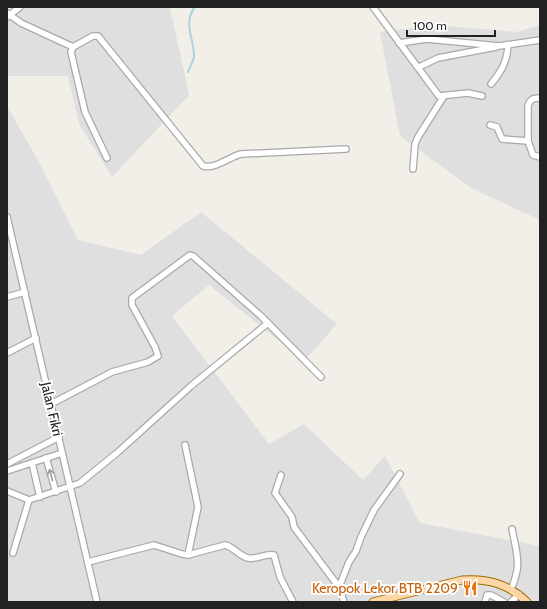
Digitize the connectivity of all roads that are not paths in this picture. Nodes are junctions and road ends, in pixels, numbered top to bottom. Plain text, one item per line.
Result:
1 (20, 7) edge
2 (373, 7) edge
3 (8, 15) edge
4 (540, 40) edge
5 (400, 43) junction
6 (499, 46) junction
7 (508, 46) junction
8 (73, 47) junction
9 (419, 67) junction
10 (491, 84) dead end
11 (444, 96) junction
12 (482, 96) dead end
13 (540, 98) edge
14 (490, 125) dead end
15 (528, 141) junction
16 (346, 149) dead end
17 (540, 157) edge
18 (107, 158) dead end
19 (413, 169) dead end
20 (7, 217) edge
21 (25, 292) junction
22 (7, 298) edge
23 (268, 323) junction
24 (36, 338) junction
25 (7, 353) edge
26 (321, 377) dead end
27 (51, 404) junction
28 (59, 437) junction
29 (185, 445) dead end
30 (62, 453) junction
31 (46, 458) junction
32 (32, 463) junction
33 (7, 464) edge
34 (7, 471) edge
35 (400, 474) dead end
36 (281, 475) dead end
37 (70, 488) junction
38 (7, 491) edge
39 (56, 492) junction
40 (40, 497) junction
41 (29, 500) junction
42 (512, 530) dead end
43 (13, 553) dead end
44 (188, 555) junction
45 (88, 562) junction
46 (339, 587) junction
47 (511, 589) junction
48 (519, 594) junction
49 (97, 602) edge
50 (293, 602) edge
51 (344, 602) edge
52 (373, 602) edge
53 (485, 602) edge
54 (504, 602) edge
55 (510, 602) edge
56 (527, 602) edge

1 - 3 street
2 - 5 street
3 - 8 street
4 - 7 street
5 - 6 street
5 - 9 street
6 - 7 street
6 - 9 street
7 - 10 street
8 - 16 street
8 - 18 street
9 - 11 street
11 - 12 street
11 - 19 street
13 - 15 street
14 - 15 street
15 - 17 street
20 - 21 street, Jalan Fikri
21 - 22 street
21 - 24 street, Jalan Fikri
23 - 26 street
23 - 27 street
23 - 37 street
24 - 25 street
24 - 27 street, Jalan Fikri
27 - 28 street, Jalan Fikri
28 - 30 street, Jalan Fikri
28 - 33 street
29 - 44 street
30 - 31 street
30 - 37 street, Jalan Fikri
31 - 32 street
39 -> 31 street
32 - 34 street
32 - 40 street
35 - 46 street
36 - 46 street
37 - 39 street
37 - 45 street, Jalan Fikri
38 - 41 street
39 - 40 street
40 - 41 street
41 - 43 street
42 - 47 street
44 - 45 street
44 - 50 street
45 - 49 street, Jalan Fikri
46 - 51 street
47 - 48 main road
47 - 52 main road
48 - 55 street
48 - 56 main road
53 - 54 street

